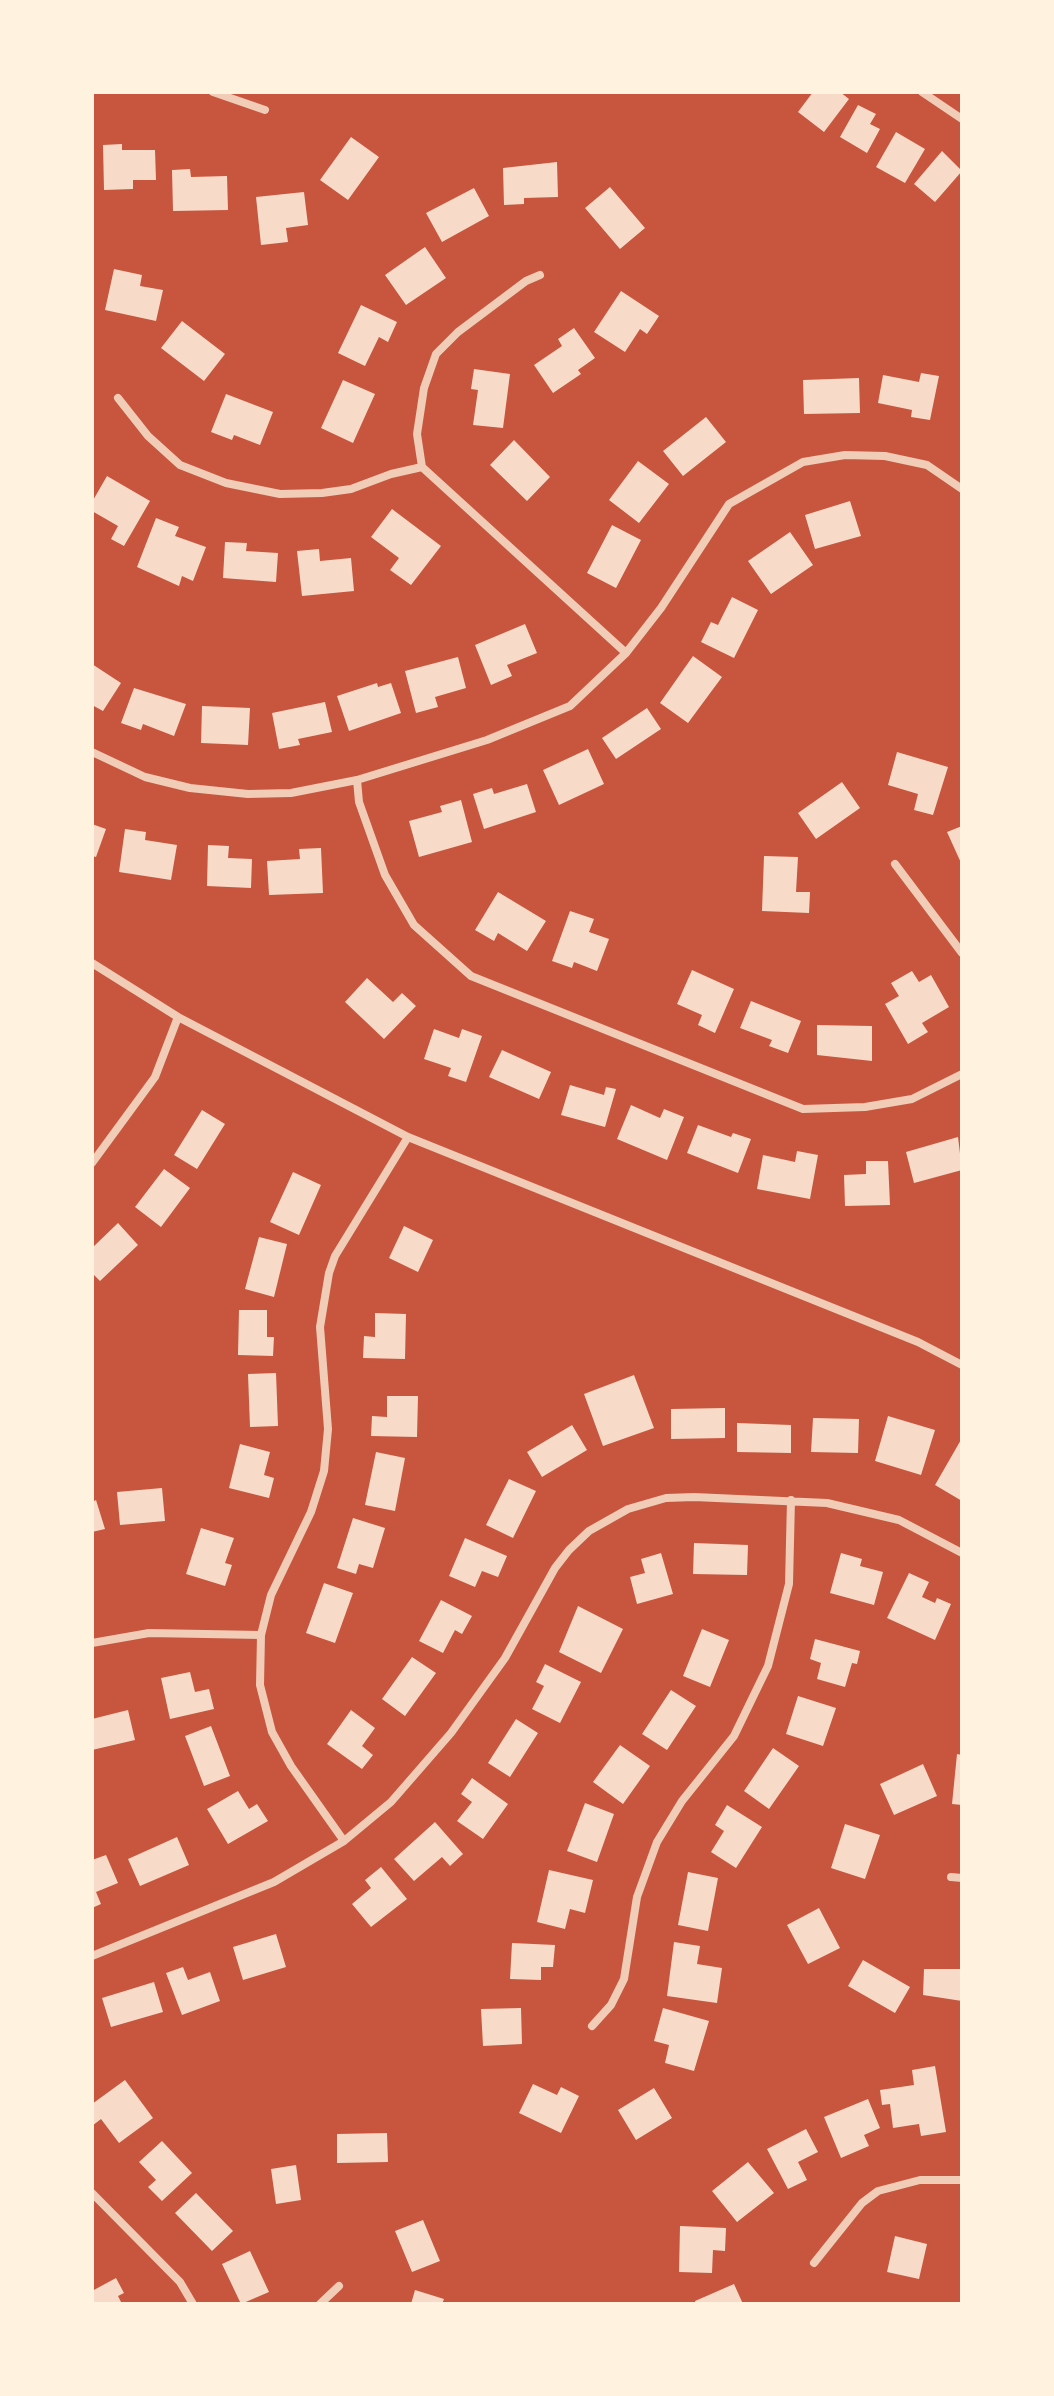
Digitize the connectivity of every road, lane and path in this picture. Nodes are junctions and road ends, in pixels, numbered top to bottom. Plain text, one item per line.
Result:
1 (213, 92) edge
2 (922, 92) edge
3 (265, 110) dead end
4 (962, 119) edge
5 (540, 275) dead end
6 (118, 398) dead end
7 (422, 467) junction
8 (962, 489) edge
9 (626, 653) junction
10 (92, 752) edge
11 (357, 780) junction
12 (895, 864) dead end
13 (962, 953) edge
14 (92, 963) edge
15 (178, 1017) junction
16 (962, 1074) edge
17 (408, 1137) junction
18 (92, 1163) edge
19 (962, 1365) edge
20 (791, 1500) junction
21 (962, 1553) edge
22 (261, 1635) junction
23 (92, 1643) edge
24 (344, 1841) junction
25 (951, 1877) dead end
26 (962, 1878) edge
27 (92, 1956) edge
28 (592, 2026) dead end
29 (962, 2180) edge
30 (92, 2193) edge
31 (814, 2263) dead end
32 (339, 2286) dead end
33 (193, 2304) edge
34 (320, 2304) edge

1 - 3 street
2 - 4 street
5 - 7 street
6 - 7 street
7 - 9 street
8 - 9 street
9 - 11 street
10 - 11 street
11 - 16 street
12 - 13 street
14 - 15 street
15 - 17 street
15 - 18 street
17 - 19 street
17 - 22 street
20 - 21 street
20 - 24 street
20 - 28 street
22 - 23 street
22 - 24 street
24 - 27 street
25 - 26 street
29 - 31 street
30 - 33 street
32 - 34 street

